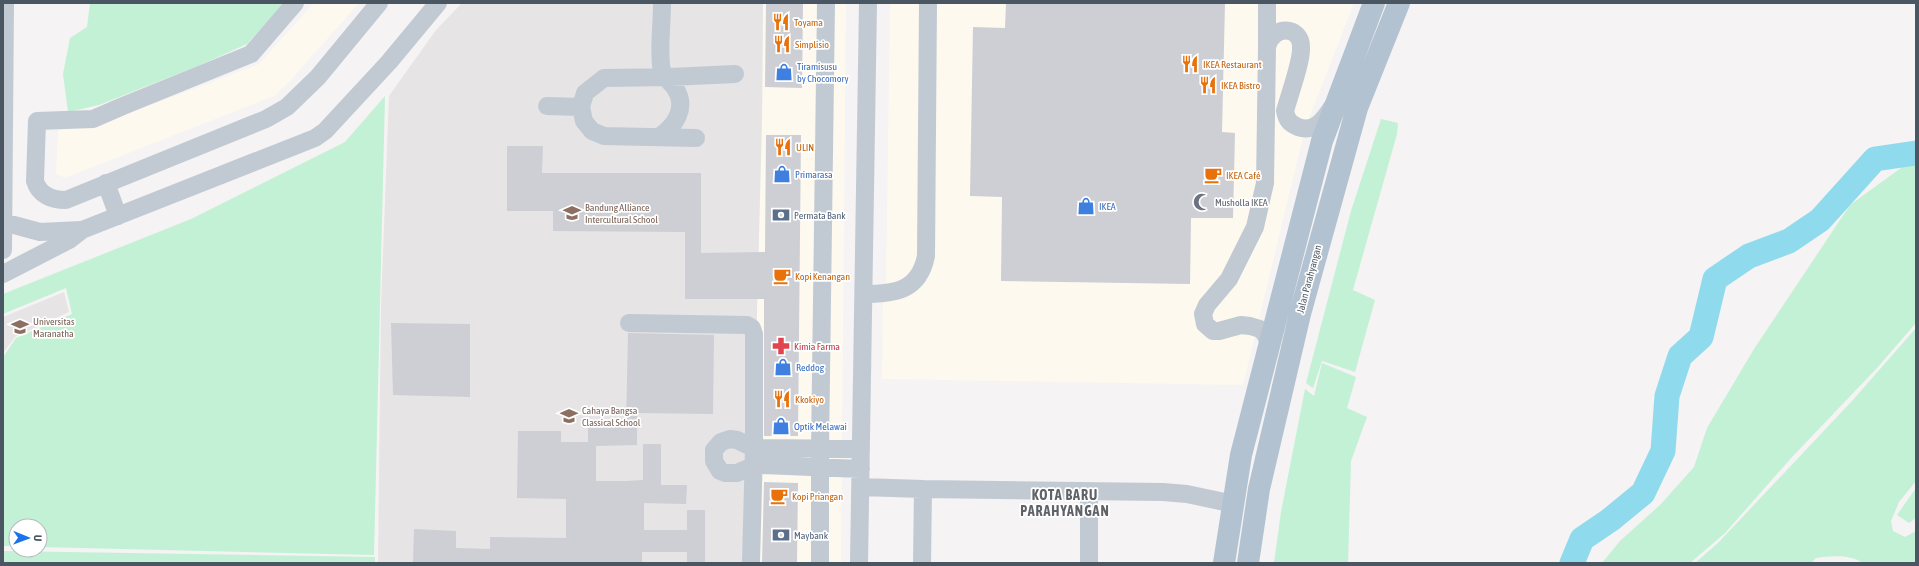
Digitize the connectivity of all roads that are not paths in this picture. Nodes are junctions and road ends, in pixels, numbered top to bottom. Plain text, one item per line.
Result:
1 (5, 3) edge
2 (295, 3) edge
3 (379, 3) edge
4 (438, 3) edge
5 (662, 3) edge
6 (826, 3) edge
7 (868, 3) edge
8 (928, 3) edge
9 (1267, 3) edge
10 (1374, 3) edge
11 (1399, 3) edge
12 (1267, 47) junction
13 (735, 74) dead end
14 (664, 77) junction
15 (1337, 100) junction
16 (547, 106) dead end
17 (581, 106) junction
18 (1357, 108) junction
19 (659, 137) junction
20 (696, 138) dead end
21 (106, 183) junction
22 (118, 216) junction
23 (3, 222) edge
24 (82, 230) junction
25 (3, 250) edge
26 (3, 274) edge
27 (864, 294) junction
28 (629, 323) dead end
29 (1270, 345) junction
30 (754, 448) junction
31 (820, 448) junction
32 (862, 449) junction
33 (753, 466) junction
34 (820, 468) junction
35 (861, 469) junction
36 (861, 487) junction
37 (923, 489) junction
38 (1089, 491) junction
39 (1234, 504) junction
40 (751, 563) edge
41 (820, 563) edge
42 (859, 563) edge
43 (922, 563) edge
44 (1089, 563) edge
45 (1224, 563) edge
46 (1248, 563) edge

1 - 23 street
2 - 21 street
3 - 21 street
4 - 22 street
5 - 14 street
6 - 31 street
7 - 27 street
8 - 27 street
9 - 12 street
10 - 15 main road
11 - 18 main road, Jalan Parahyangan
12 - 15 street
12 - 29 street
13 - 14 street
14 - 17 street
14 - 19 street
15 - 18 main road
15 - 29 main road
16 - 17 street
17 - 19 street
18 - 46 main road, Jalan Parahyangan
19 - 20 street
21 - 22 street
22 - 24 street
23 - 24 street
23 - 25 street
24 - 26 street
27 - 32 street
28 - 30 street
29 - 39 main road
30 - 31 street
30 - 33 street
30 - 33 street
31 - 32 street
31 - 34 street
32 - 35 street
33 - 34 street
33 - 40 street
34 - 35 street
34 - 41 street
35 - 36 street
36 - 37 street
36 - 42 street
37 - 38 street
37 - 43 street
38 - 39 street
38 - 44 street
39 - 45 main road

